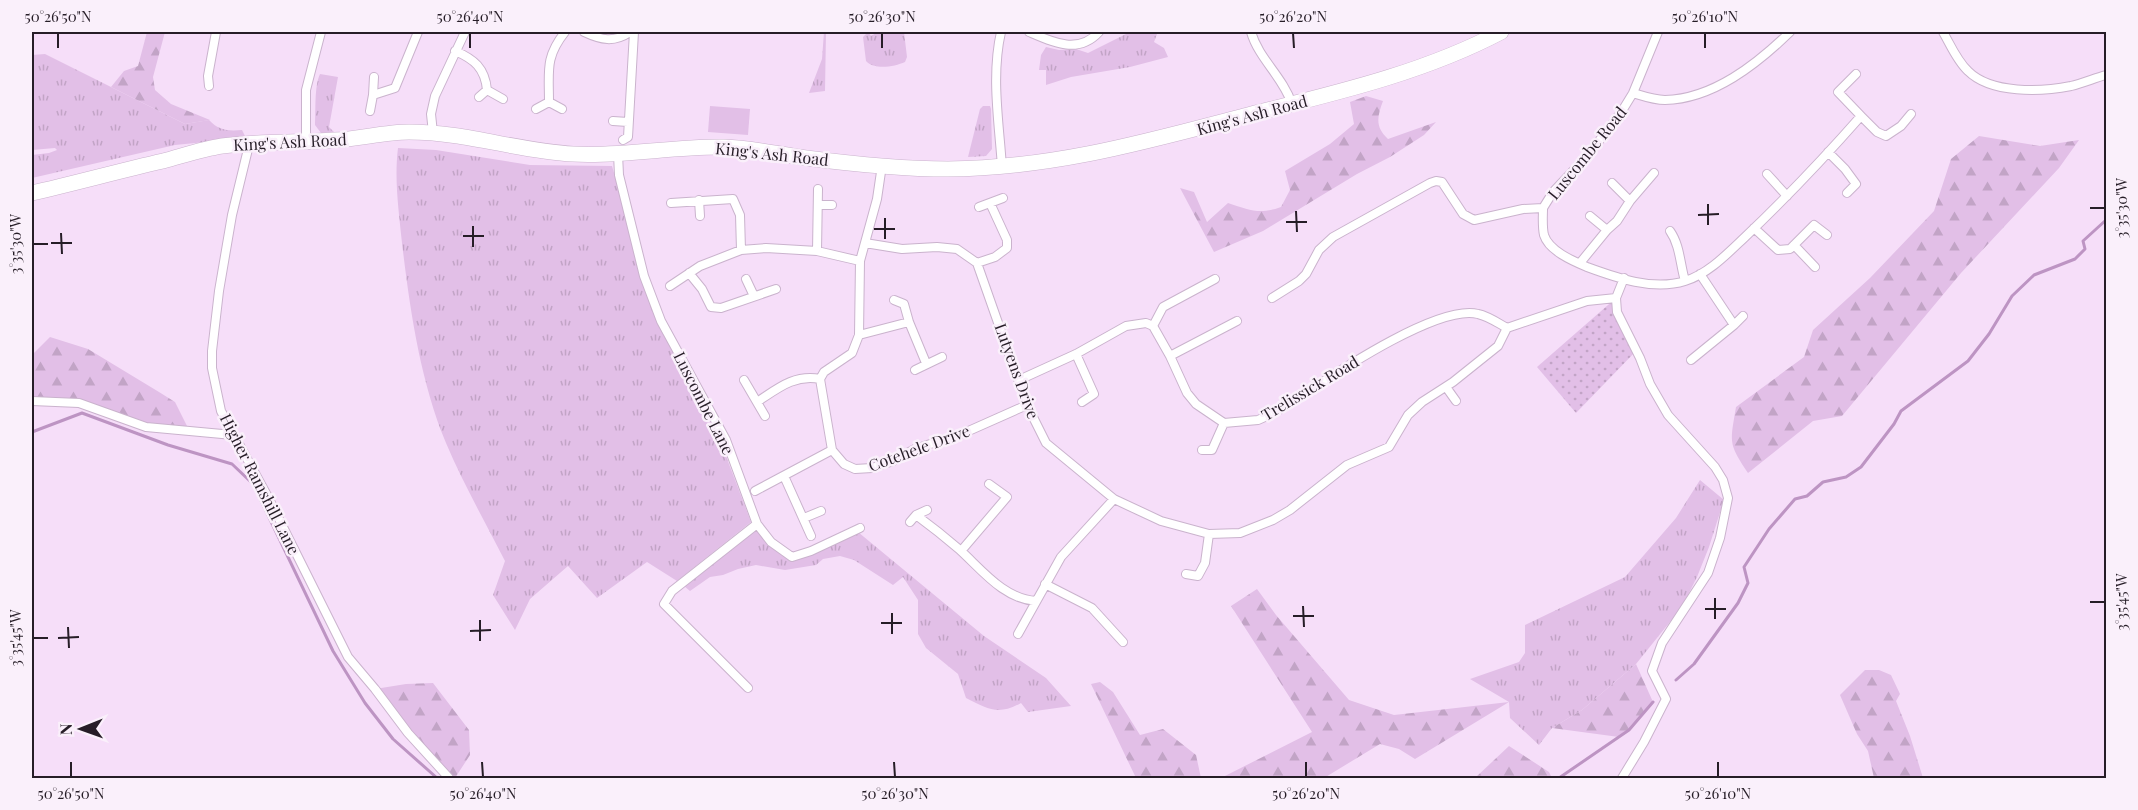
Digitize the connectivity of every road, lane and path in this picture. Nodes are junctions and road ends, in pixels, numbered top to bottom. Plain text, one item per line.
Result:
1 (216, 32) edge
2 (321, 32) edge
3 (418, 32) edge
4 (465, 32) edge
5 (565, 32) edge
6 (584, 32) edge
7 (632, 32) edge
8 (1001, 32) edge
9 (1029, 32) edge
10 (1099, 32) edge
11 (1251, 32) edge
12 (1501, 32) edge
13 (1658, 32) edge
14 (1790, 32) edge
15 (1943, 32) edge
16 (455, 51) junction
17 (1856, 74) dead end
18 (2106, 75) edge
19 (374, 77) dead end
20 (209, 86) dead end
21 (486, 90) junction
22 (1633, 93) junction
23 (373, 94) junction
24 (479, 97) dead end
25 (503, 99) dead end
26 (549, 102) junction
27 (1292, 104) junction
28 (536, 109) dead end
29 (562, 109) dead end
30 (370, 111) dead end
31 (1911, 114) dead end
32 (1861, 116) junction
33 (613, 121) dead end
34 (628, 122) junction
35 (433, 133) junction
36 (306, 141) junction
37 (249, 145) junction
38 (620, 147) junction
39 (1828, 152) junction
40 (882, 165) junction
41 (1002, 167) junction
42 (1654, 173) dead end
43 (1767, 174) dead end
44 (1612, 183) dead end
45 (818, 189) dead end
46 (32, 193) edge
47 (1846, 193) dead end
48 (1787, 196) junction
49 (1003, 198) dead end
50 (699, 200) junction
51 (1630, 201) junction
52 (990, 202) junction
53 (671, 203) dead end
54 (818, 205) junction
55 (832, 205) dead end
56 (979, 207) dead end
57 (1543, 207) junction
58 (700, 216) dead end
59 (1590, 216) dead end
60 (1754, 228) junction
61 (1607, 230) junction
62 (1670, 231) dead end
63 (1827, 235) dead end
64 (866, 243) junction
65 (1794, 245) junction
66 (741, 250) junction
67 (817, 251) junction
68 (860, 261) junction
69 (977, 263) junction
70 (1580, 264) junction
71 (1815, 267) dead end
72 (689, 273) junction
73 (1700, 274) junction
74 (1624, 278) junction
75 (746, 279) dead end
76 (1215, 279) dead end
77 (1685, 281) junction
78 (670, 286) dead end
79 (776, 289) dead end
80 (754, 296) junction
81 (1272, 298) dead end
82 (1616, 298) junction
83 (894, 300) dead end
84 (1743, 316) dead end
85 (1237, 321) dead end
86 (909, 322) junction
87 (1734, 325) junction
88 (1153, 326) junction
89 (1507, 328) junction
90 (859, 335) junction
91 (1076, 354) junction
92 (1170, 356) junction
93 (942, 357) dead end
94 (1691, 360) dead end
95 (926, 363) junction
96 (915, 370) dead end
97 (820, 379) junction
98 (744, 380) dead end
99 (1019, 380) junction
100 (1446, 387) junction
101 (1104, 391) dead end
102 (1094, 394) junction
103 (32, 401) edge
104 (1456, 401) dead end
105 (757, 402) junction
106 (1082, 402) dead end
107 (1027, 405) junction
108 (765, 416) dead end
109 (1224, 423) junction
110 (232, 435) junction
111 (832, 450) junction
112 (1202, 450) dead end
113 (1212, 450) junction
114 (1218, 458) dead end
115 (784, 476) junction
116 (989, 483) dead end
117 (755, 492) dead end
118 (1114, 499) junction
119 (927, 510) dead end
120 (821, 511) dead end
121 (804, 518) junction
122 (757, 524) junction
123 (860, 528) dead end
124 (1209, 534) junction
125 (811, 536) dead end
126 (961, 551) junction
127 (1186, 574) dead end
128 (1198, 576) junction
129 (1045, 584) junction
130 (1202, 587) dead end
131 (1036, 601) junction
132 (1018, 634) dead end
133 (1123, 642) dead end
134 (748, 688) dead end
135 (449, 778) edge
136 (1622, 778) edge

1 - 20 street
2 - 36 street
3 - 23 street
4 - 16 street
5 - 26 street
6 - 7 street
7 - 34 street
8 - 41 street
9 - 10 street
11 - 27 street
12 - 27 highway, King's Ash Road
13 - 22 street, Luscombe Road
14 - 22 street
15 - 18 street
16 - 21 street
16 - 35 street
17 - 32 street
19 - 23 street
21 - 24 street
21 - 25 street
22 - 57 street, Luscombe Road
23 - 30 street
26 - 28 street
26 - 29 street
27 - 41 highway, King's Ash Road
31 - 32 street
32 - 39 street
33 - 34 street
34 - 38 street
35 - 36 highway, King's Ash Road
35 - 38 highway, King's Ash Road
36 - 37 highway, King's Ash Road
37 - 46 highway, King's Ash Road
37 - 110 street, Higher Ramshill Lane
38 - 40 highway, King's Ash Road
38 - 122 street, Luscombe Lane
39 - 47 street
39 - 48 street
40 - 41 highway, King's Ash Road
40 - 64 street
42 - 51 street
43 - 48 street
44 - 51 street
45 - 54 street
48 - 60 street
49 - 52 street
50 - 53 street
50 - 58 street
50 - 66 street
51 - 61 street
52 - 56 street
52 - 69 street
54 - 55 street
54 - 67 street
57 - 70 street
57 - 81 street
59 - 61 street
60 - 65 street
60 - 73 street
61 - 70 street
62 - 77 street
63 - 65 street
64 - 68 street
64 - 69 street
65 - 71 street
66 - 67 street
66 - 72 street
67 - 68 street
68 - 90 street
69 - 99 street, Lutyens Drive
70 - 74 street
72 - 78 street
72 - 80 street
73 - 77 street
73 - 87 street
74 - 77 street
74 - 82 street
75 - 80 street
76 - 88 street
79 - 80 street
82 - 89 street
82 - 136 street
83 - 86 street
84 - 87 street
85 - 92 street
86 - 90 street
86 - 95 street
87 - 94 street
88 - 91 street
88 - 92 street
89 - 100 street, Lutyens Drive
89 - 109 street, Trelissick Road
90 - 97 street
91 - 99 street
91 - 102 street
92 - 109 street
93 - 95 street
95 - 96 street
97 - 105 street
97 - 111 street
98 - 105 street
99 - 107 street, Lutyens Drive
100 - 104 street
100 - 124 street, Lutyens Drive
101 - 102 street
102 - 106 street
103 - 110 street
105 - 108 street
107 - 111 street, Cotehele Drive
107 - 118 street, Lutyens Drive
109 - 113 street
110 - 135 street, Higher Ramshill Lane
111 - 115 street
112 - 113 street
113 - 114 street
115 - 117 street
115 - 121 street
116 - 126 street
118 - 124 street, Lutyens Drive
118 - 129 street
119 - 126 street
120 - 121 street
121 - 125 street
122 - 123 street
122 - 134 street
124 - 128 street
126 - 131 street
127 - 128 street
128 - 130 street
129 - 131 street
129 - 133 street
131 - 132 street

